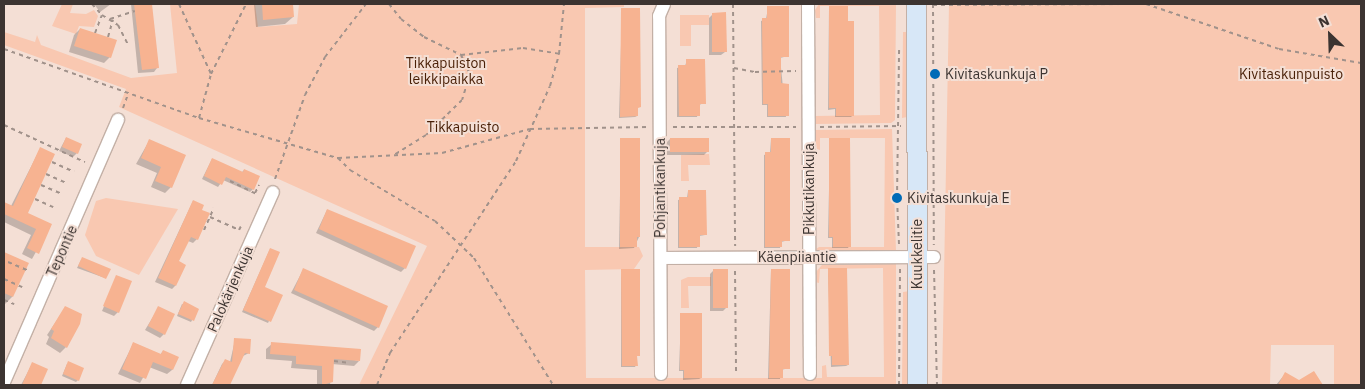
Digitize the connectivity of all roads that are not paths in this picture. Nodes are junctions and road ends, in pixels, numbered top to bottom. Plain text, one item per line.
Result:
1 (664, 4) edge
2 (808, 4) edge
3 (927, 4) edge
4 (118, 120) road end
5 (273, 192) road end
6 (810, 257) junction
7 (917, 257) junction
8 (661, 258) junction
9 (661, 374) dead end
10 (810, 374) dead end
11 (4, 382) edge
12 (187, 385) edge
13 (917, 385) edge

1 - 8 street, Pohjantikankuja
2 - 6 street, Pikkutikankuja
3 - 7 street, Kuukkelitie
4 - 11 street, Tepontie
5 - 12 street, Palokärjenkuja
6 - 7 street, Käenpiiantie
6 - 8 street, Käenpiiantie
6 - 10 street, Pikkutikankuja
7 - 13 street, Kuukkelitie
8 - 9 street, Pohjantikankuja

